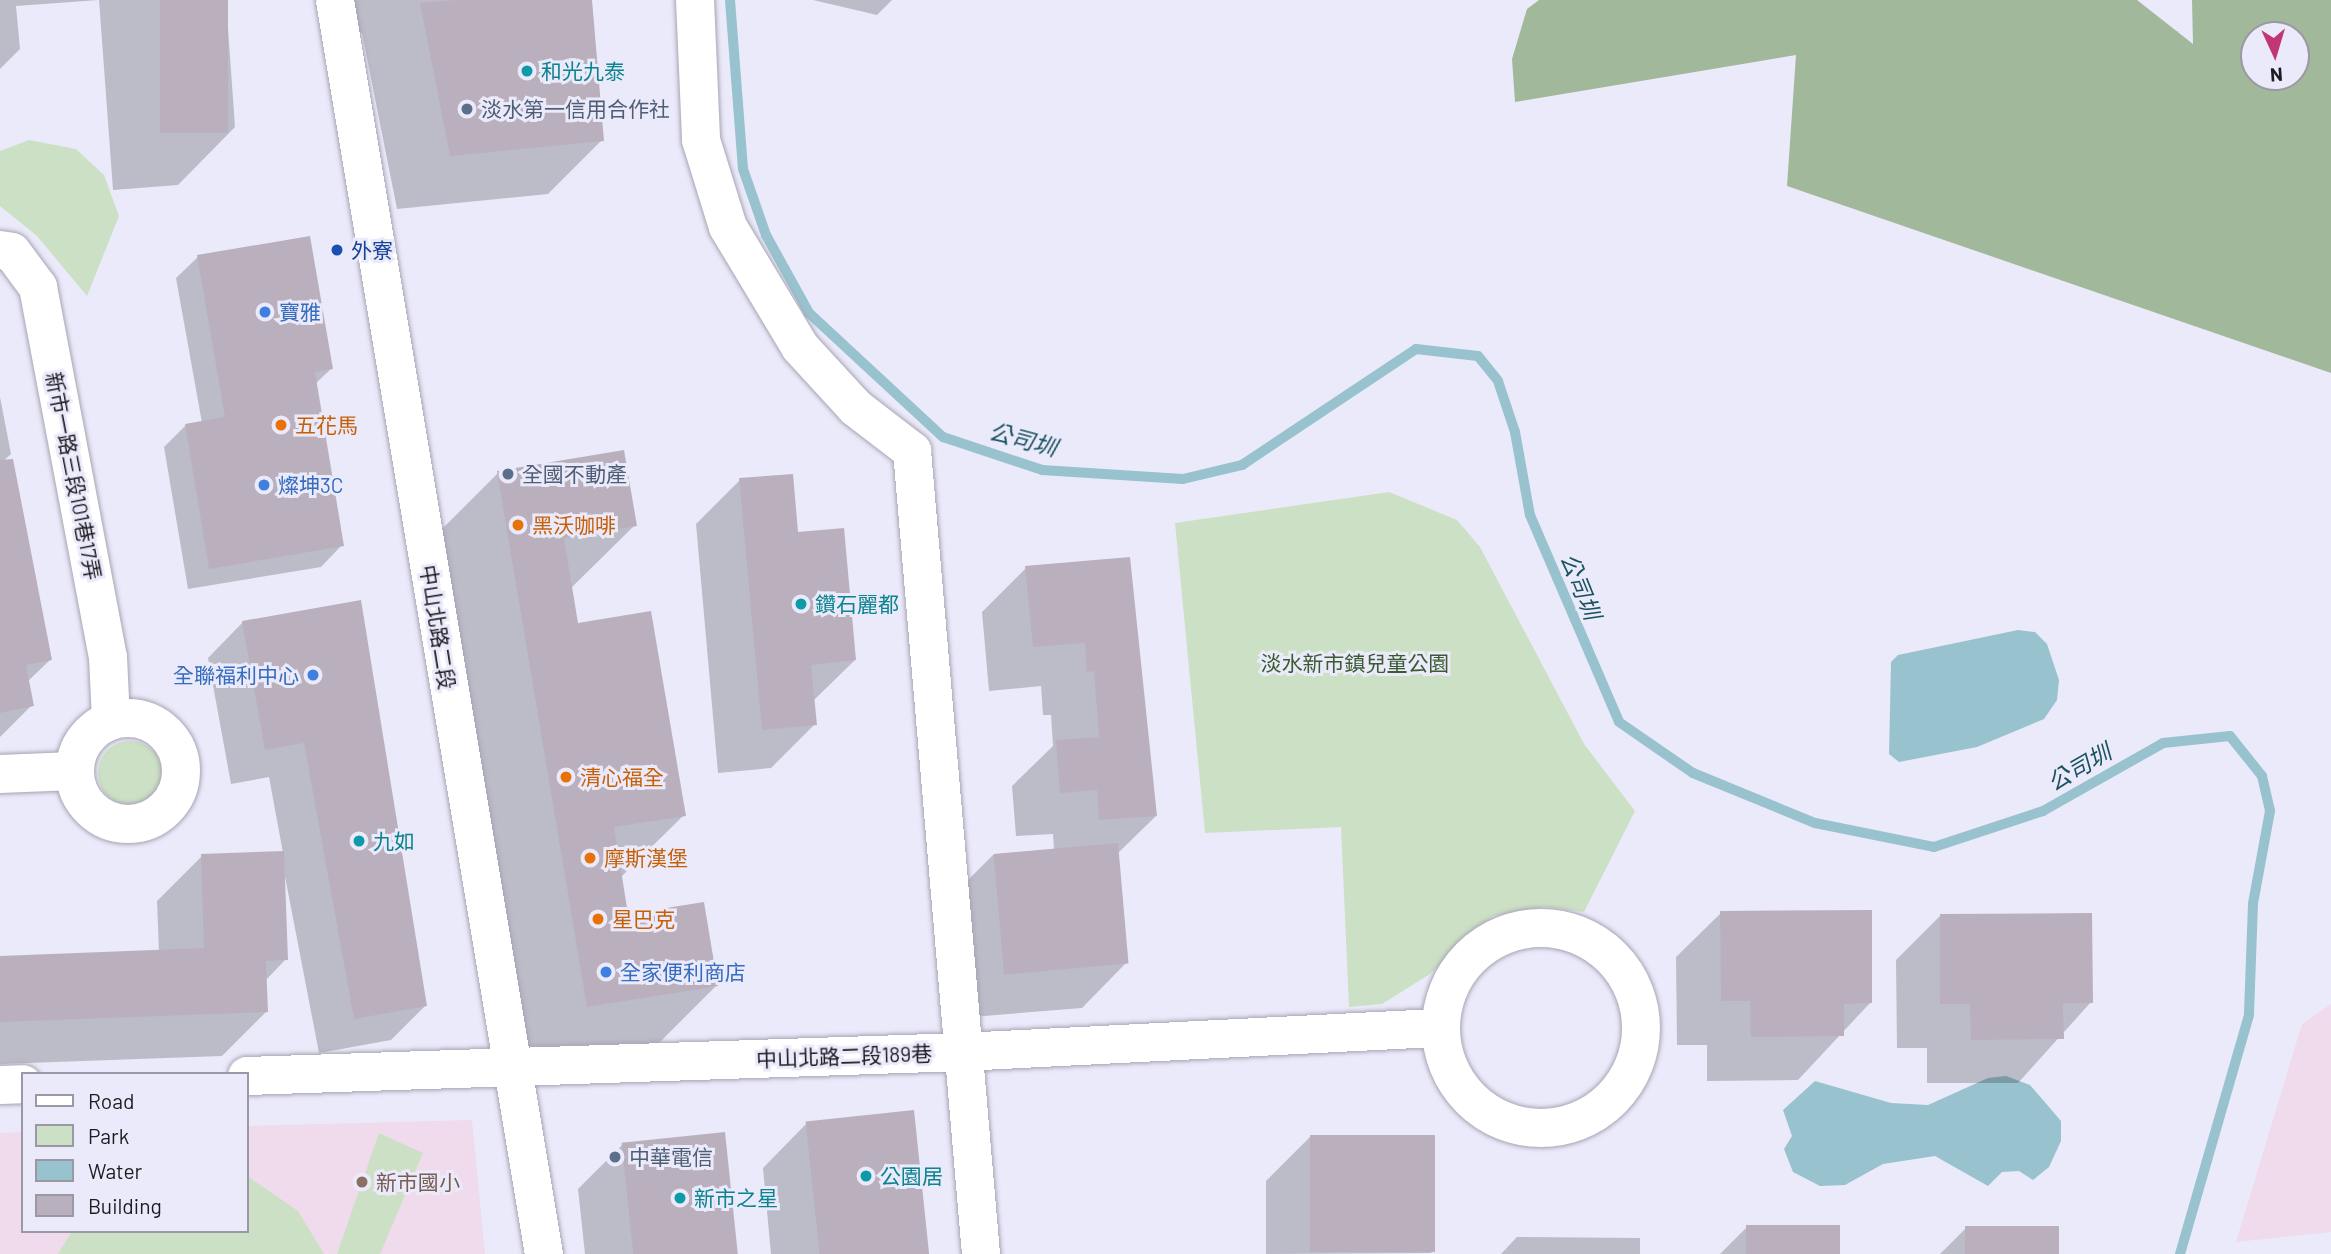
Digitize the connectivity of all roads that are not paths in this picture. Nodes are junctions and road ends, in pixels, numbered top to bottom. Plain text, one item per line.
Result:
1 (335, 0) edge
2 (695, 0) edge
3 (0, 250) edge
4 (111, 721) junction
5 (74, 771) junction
6 (0, 774) edge
7 (1440, 1028) junction
8 (962, 1052) junction
9 (510, 1068) junction
10 (248, 1076) edge
11 (21, 1084) edge
12 (0, 1085) edge
13 (544, 1254) edge
14 (981, 1254) edge

1 - 9 street, 中山北路二段
2 - 8 street
3 - 4 street, 新市一路三段101巷17弄
4 - 5 street
4 - 5 street
5 - 6 street
7 - 7 street
7 - 8 street, 中山北路二段189巷
8 - 9 street, 中山北路二段189巷
8 - 14 street
9 - 10 street, 中山北路二段189巷
9 - 13 street, 中山北路二段
11 - 12 street

